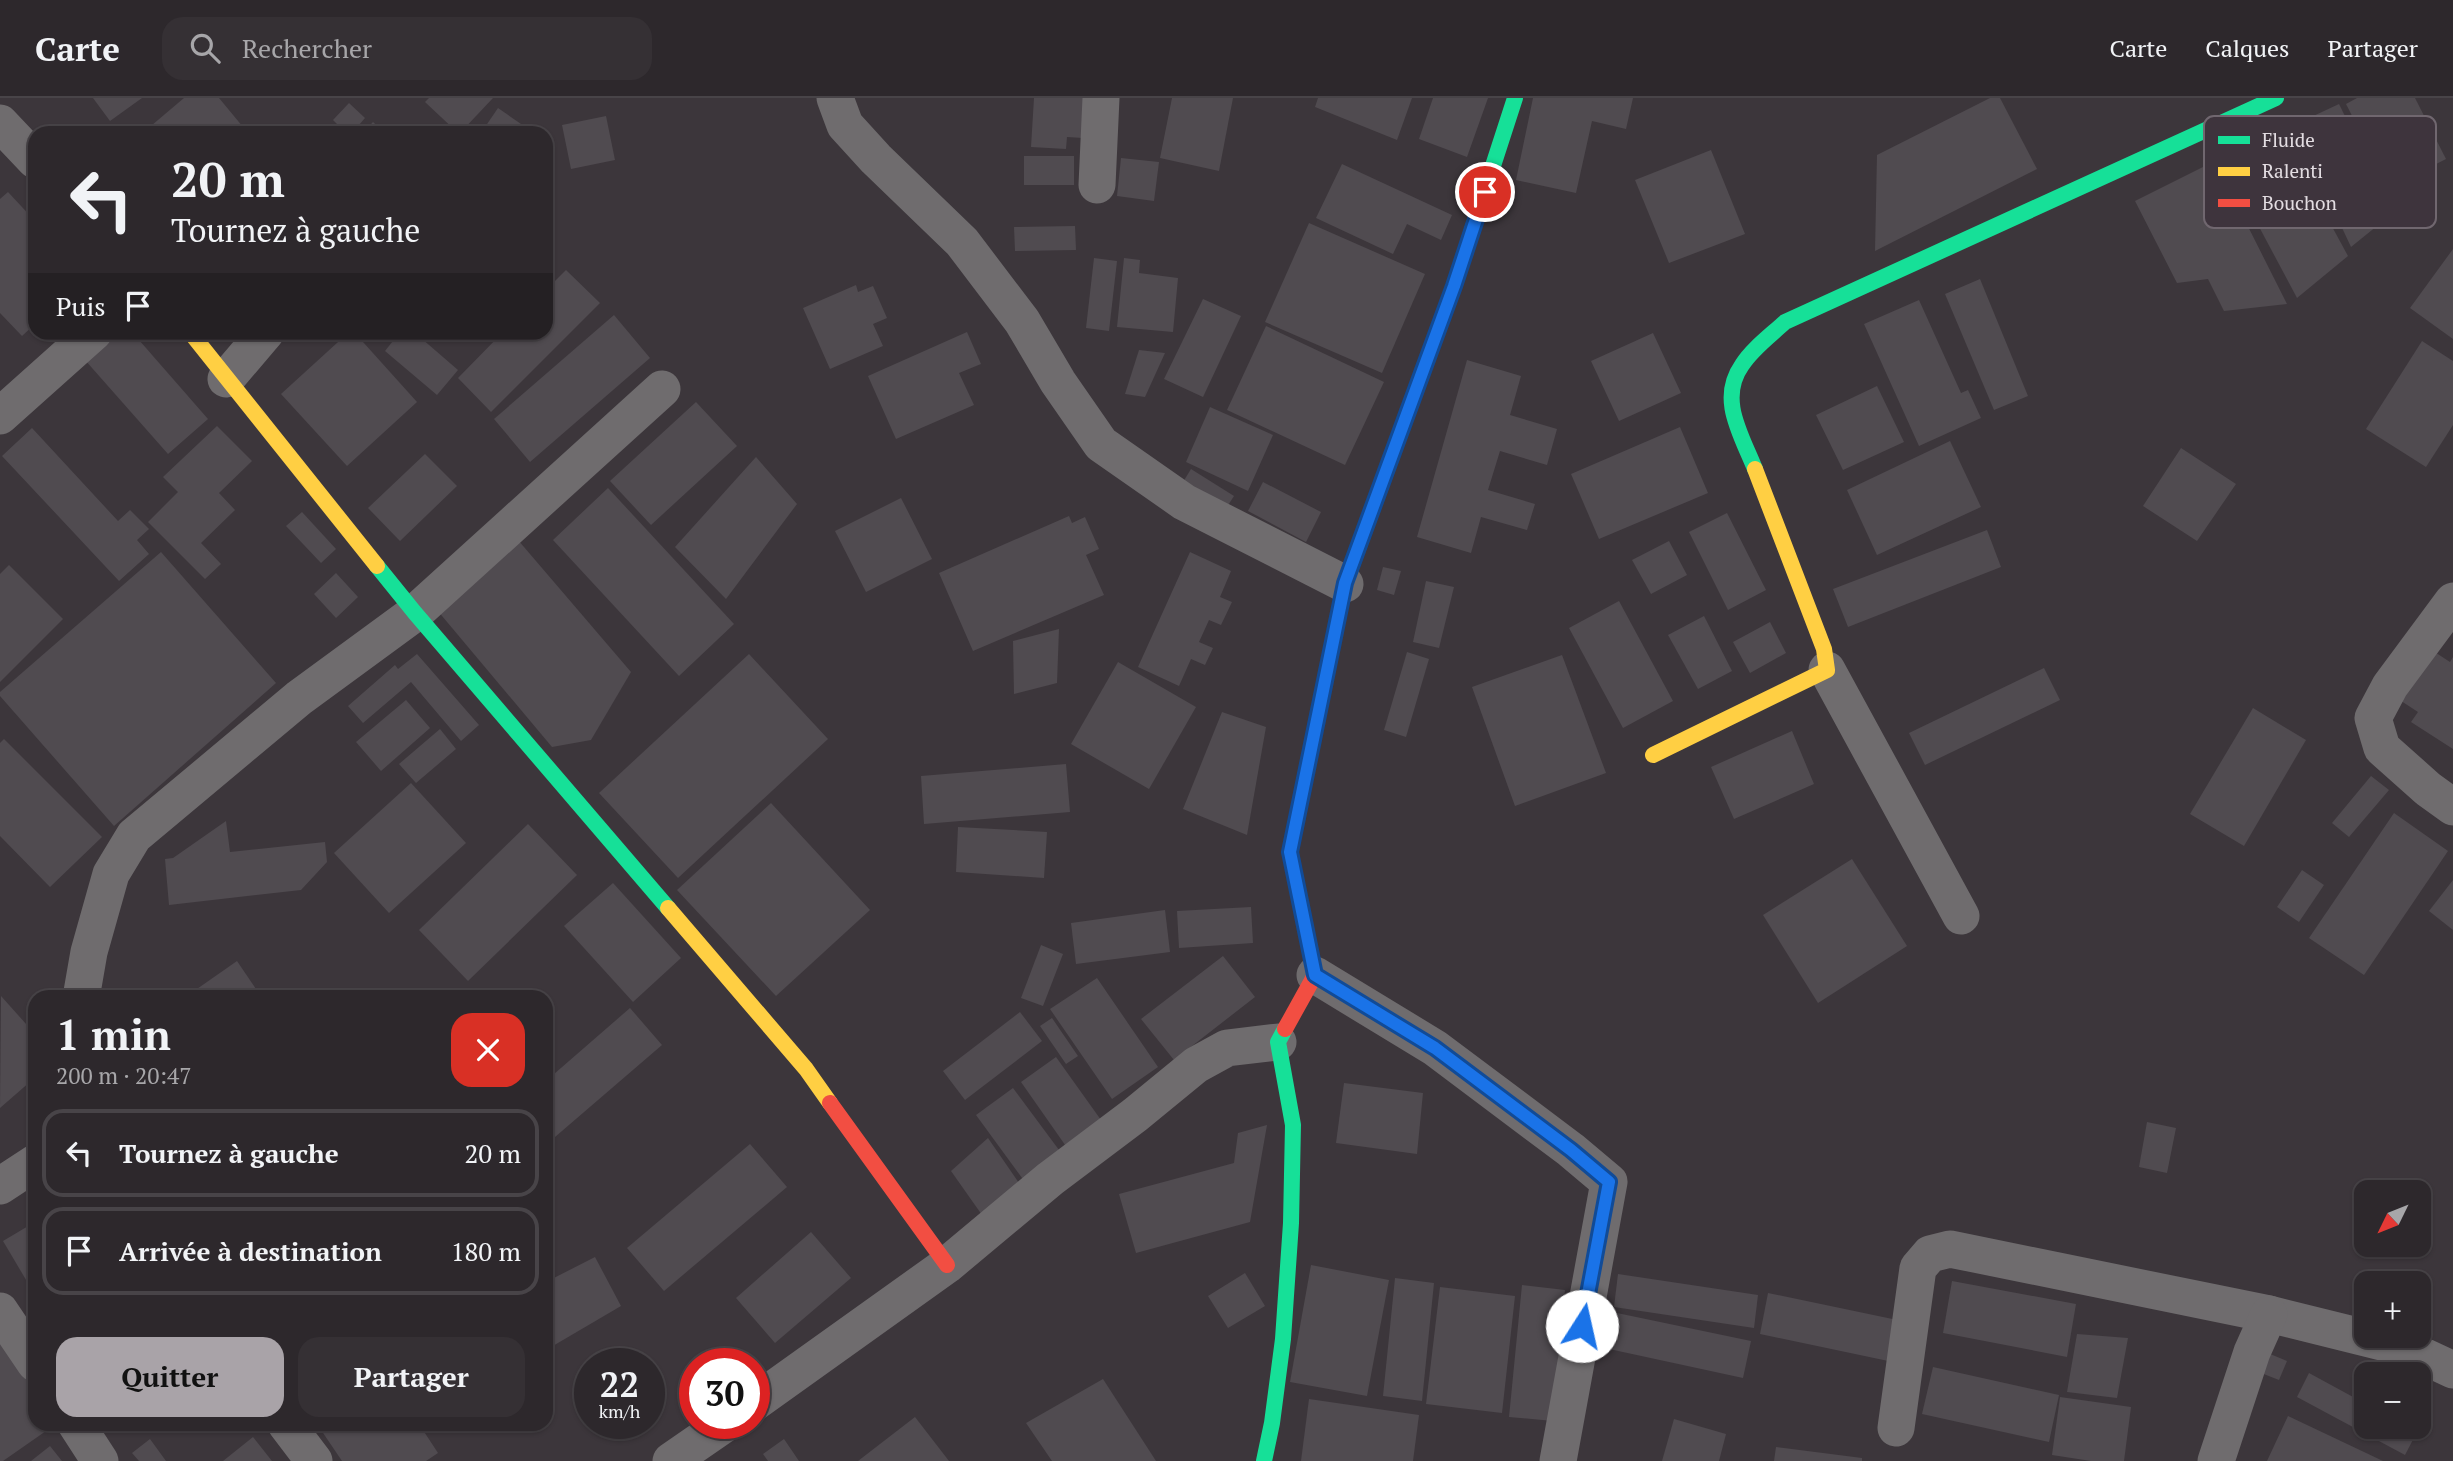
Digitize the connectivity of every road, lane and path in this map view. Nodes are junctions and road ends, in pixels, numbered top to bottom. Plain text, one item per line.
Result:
1 (835, 98) edge
2 (1101, 98) edge
3 (1516, 98) edge
4 (2276, 98) edge
5 (2237, 116) edge
6 (0, 123) edge
7 (2204, 131) edge
8 (28, 153) edge
9 (1097, 186) dead end
10 (85, 340) edge
11 (196, 340) edge
12 (259, 340) edge
13 (226, 379) junction
14 (662, 389) dead end
15 (0, 416) edge
16 (1345, 583) junction
17 (2453, 601) edge
18 (415, 613) junction
19 (1827, 670) junction
20 (1653, 755) dead end
21 (2453, 807) edge
22 (1961, 916) dead end
23 (1315, 975) junction
24 (82, 990) edge
25 (1278, 1042) junction
26 (28, 1168) edge
27 (0, 1186) edge
28 (947, 1265) junction
29 (0, 1311) edge
30 (2269, 1314) junction
31 (28, 1353) edge
32 (2452, 1366) edge
33 (770, 1392) edge
34 (1896, 1428) dead end
35 (81, 1431) edge
36 (291, 1431) edge
37 (703, 1439) edge
38 (100, 1461) edge
39 (314, 1461) edge
40 (671, 1461) edge
41 (1264, 1461) edge
42 (1558, 1461) edge
43 (2217, 1461) edge

1 - 16 street
2 - 9 street
3 - 16 street
4 - 5 street
6 - 8 street
7 - 19 street
10 - 15 street
11 - 13 street
12 - 13 street
13 - 18 street
14 - 18 street
16 - 23 street
17 - 21 street
18 - 24 street
18 - 28 street
19 - 20 street
19 - 22 street
23 - 25 street
23 - 42 street
25 - 28 street
25 - 41 street
26 - 27 street
28 - 33 street
29 - 31 street
30 - 32 street
30 - 34 street
30 - 43 street
35 - 38 street
36 - 39 street
37 - 40 street

